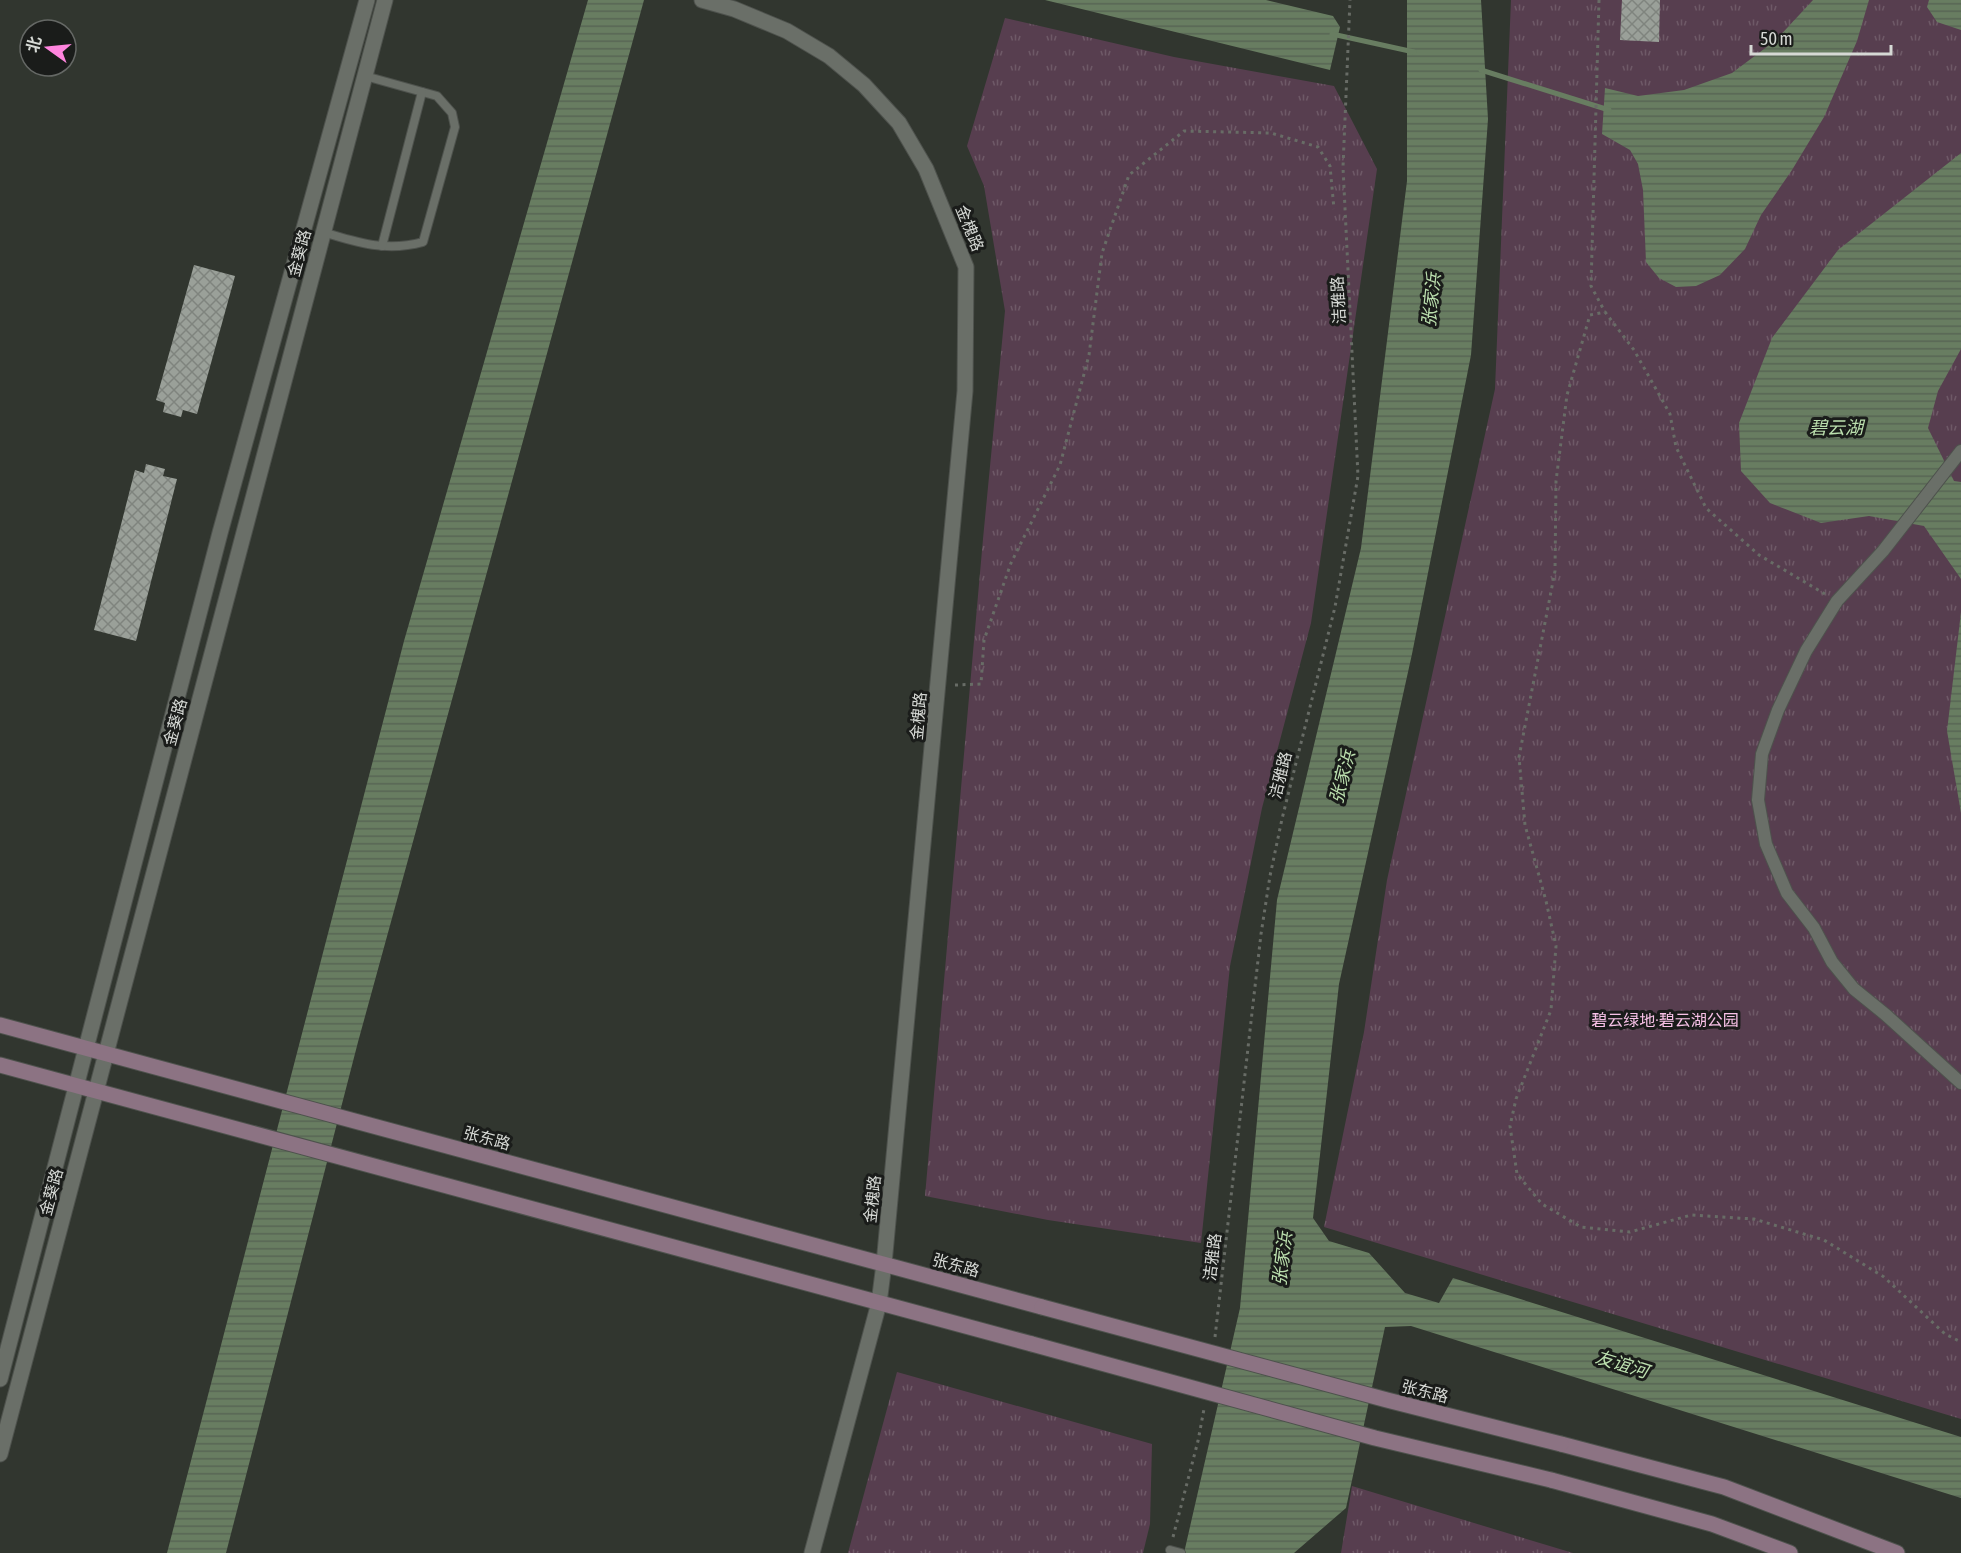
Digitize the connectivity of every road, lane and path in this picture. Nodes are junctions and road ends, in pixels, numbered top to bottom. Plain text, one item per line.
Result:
1 (367, 0) edge
2 (385, 0) edge
3 (702, 0) edge
4 (1350, 0) edge
5 (1599, 0) edge
6 (365, 76) junction
7 (422, 92) junction
8 (1334, 209) dead end
9 (323, 232) junction
10 (382, 246) junction
11 (1605, 312) junction
12 (1961, 451) edge
13 (1837, 601) junction
14 (939, 685) junction
15 (0, 1024) edge
16 (87, 1048) junction
17 (106, 1053) junction
18 (0, 1065) edge
19 (1961, 1083) edge
20 (77, 1086) junction
21 (96, 1091) junction
22 (884, 1264) junction
23 (879, 1303) junction
24 (1961, 1341) edge
25 (1214, 1346) dead end
26 (0, 1379) edge
27 (1205, 1399) dead end
28 (0, 1454) edge
29 (1170, 1550) joint
30 (812, 1553) edge
31 (1181, 1553) edge
32 (1790, 1553) edge
33 (1897, 1553) edge

1 - 16 street, 金葵路
2 - 6 street, 金葵路
3 - 14 street, 金槐路
4 - 25 path, 洁雅路
5 - 11 path
6 - 7 lane
6 - 9 street, 金葵路
7 - 10 lane
7 - 10 lane
8 - 14 path
9 - 10 lane
9 - 17 street, 金葵路
11 - 13 path
11 - 24 path
12 - 13 street
13 - 19 street
14 - 22 street, 金槐路
15 - 16 main road, 张东路
16 - 17 main road, 张东路
16 - 20 street, 金葵路
17 - 21 street, 金葵路
17 - 22 main road, 张东路
18 - 20 main road
20 - 21 main road
20 - 26 street, 金葵路
21 - 23 main road
21 - 28 street, 金葵路
22 - 23 street, 金槐路
22 - 33 main road, 张东路, bridge
23 - 30 street, 金槐路
23 - 32 main road, bridge
27 - 29 path
29 - 31 lane

